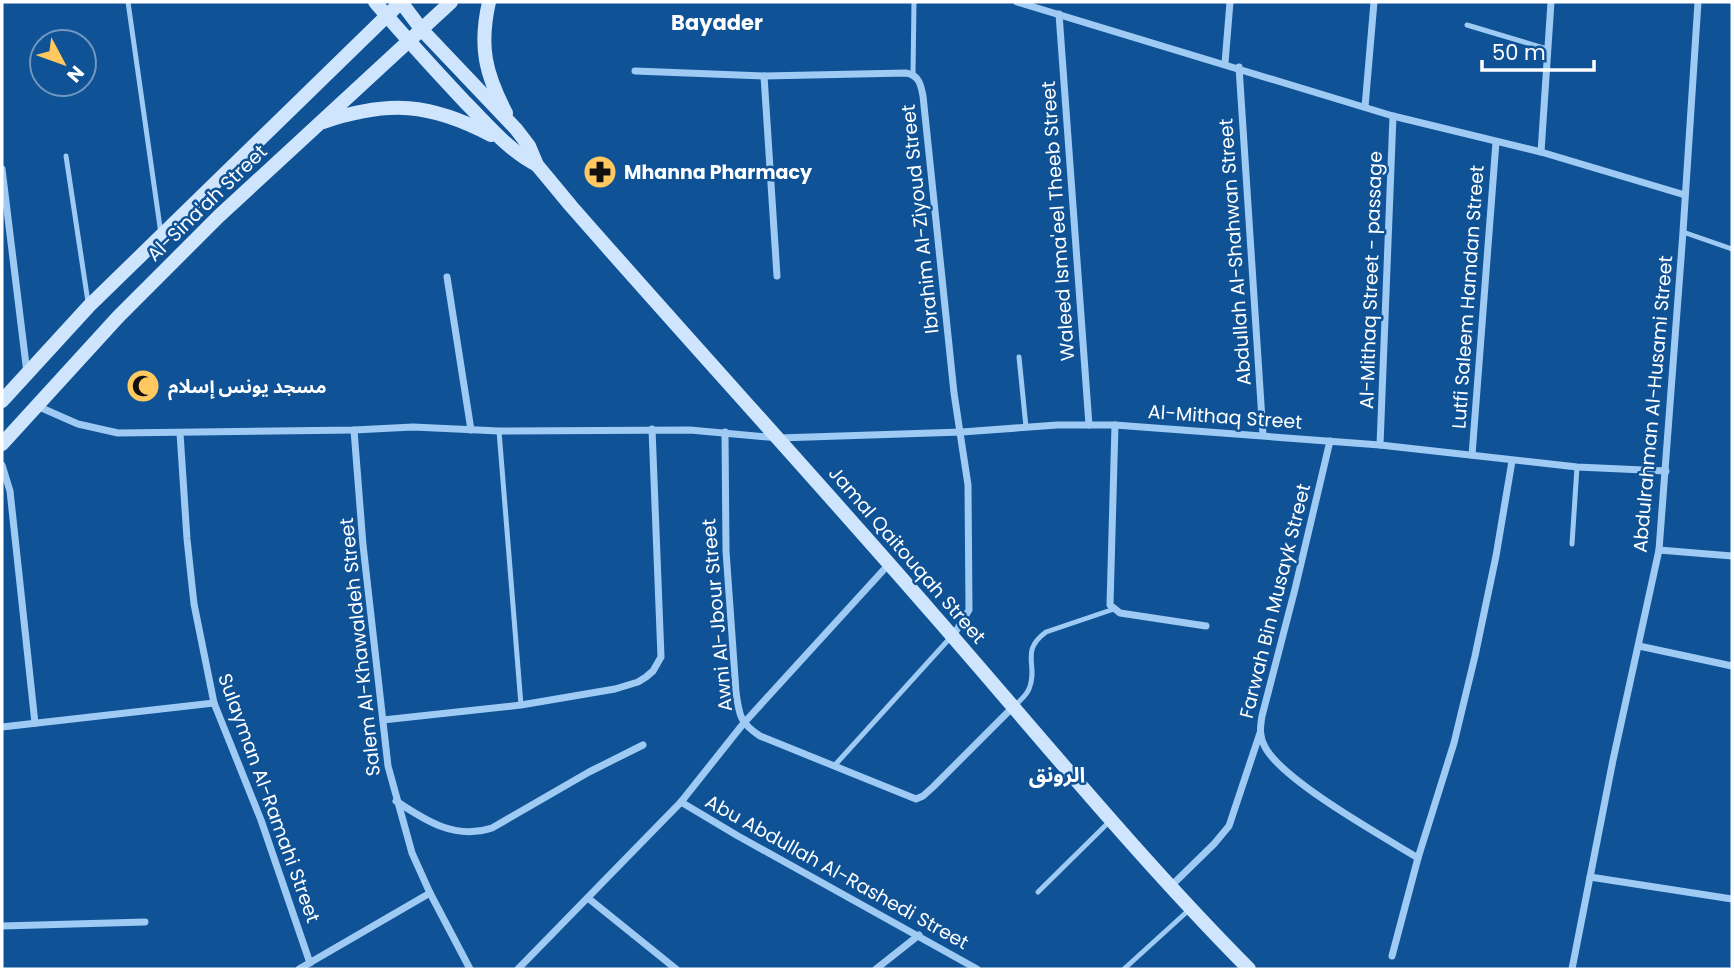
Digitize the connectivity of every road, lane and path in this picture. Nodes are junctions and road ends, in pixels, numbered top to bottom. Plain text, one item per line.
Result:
1 (128, 2) edge
2 (375, 2) edge
3 (401, 2) edge
4 (451, 2) edge
5 (489, 2) edge
6 (914, 2) edge
7 (1017, 2) edge
8 (1230, 2) edge
9 (1374, 2) edge
10 (1551, 2) edge
11 (1698, 2) edge
12 (1059, 14) junction
13 (387, 15) junction
14 (1467, 26) dead end
15 (422, 30) junction
16 (409, 42) junction
17 (1547, 49) junction
18 (1224, 64) junction
19 (1238, 68) junction
20 (635, 71) dead end
21 (914, 74) junction
22 (765, 76) junction
23 (1365, 107) junction
24 (1393, 116) junction
25 (318, 124) junction
26 (516, 129) junction
27 (503, 142) junction
28 (1496, 142) junction
29 (1541, 152) junction
30 (66, 156) dead end
31 (537, 165) junction
32 (2, 169) edge
33 (1685, 195) junction
34 (1684, 232) junction
35 (161, 235) junction
36 (1732, 249) edge
37 (777, 276) dead end
38 (447, 277) dead end
39 (89, 306) junction
40 (1019, 357) dead end
41 (27, 373) junction
42 (4, 396) edge
43 (36, 406) junction
44 (1089, 425) junction
45 (1115, 425) junction
46 (1026, 426) junction
47 (652, 429) junction
48 (354, 430) junction
49 (471, 430) junction
50 (499, 431) junction
51 (725, 432) junction
52 (962, 432) junction
53 (180, 433) junction
54 (1263, 435) junction
55 (779, 438) junction
56 (1329, 441) junction
57 (2, 444) edge
58 (1380, 445) junction
59 (1472, 455) junction
60 (1512, 461) junction
61 (1577, 467) junction
62 (3, 469) edge
63 (1666, 471) junction
64 (1572, 544) dead end
65 (1659, 550) junction
66 (1732, 556) edge
67 (890, 564) junction
68 (1114, 609) junction
69 (1206, 626) dead end
70 (953, 636) junction
71 (1639, 646) junction
72 (1732, 666) edge
73 (214, 703) junction
74 (521, 705) junction
75 (1013, 707) junction
76 (383, 720) junction
77 (35, 723) junction
78 (743, 724) junction
79 (2, 727) edge
80 (1260, 733) junction
81 (643, 744) dead end
82 (835, 765) junction
83 (396, 801) junction
84 (681, 802) junction
85 (1111, 820) junction
86 (1418, 858) junction
87 (1590, 877) junction
88 (1170, 887) junction
89 (1038, 892) dead end
90 (430, 893) junction
91 (588, 898) junction
92 (1732, 899) edge
93 (1190, 909) junction
94 (145, 922) dead end
95 (2, 926) edge
96 (919, 935) junction
97 (1392, 956) dead end
98 (310, 963) junction
99 (1240, 966) edge
100 (299, 969) edge
101 (470, 969) edge
102 (519, 969) edge
103 (676, 969) edge
104 (876, 969) edge
105 (977, 969) edge
106 (1124, 969) edge
107 (1572, 969) edge

1 - 35 lane
2 - 13 street, Jamal Qaitouqah Street
3 - 13 street, Al-Sina'ah Street
3 - 15 street, Jamal Qaitouqah Street
4 - 15 street, Al-Sina'ah Street
5 - 26 street
6 - 21 lane
7 - 12 street
8 - 18 street
9 - 23 street
10 - 17 street
11 - 33 street, Abdulrahman Al-Husami Street
12 - 18 street
12 - 44 street, Waleed Isma'eel Theeb Street
13 - 16 street, Jamal Qaitouqah Street
13 - 35 street, Al-Sina'ah Street
14 - 17 lane
15 - 16 street, Al-Sina'ah Street
15 - 26 street, Jamal Qaitouqah Street
16 - 25 street, Al-Sina'ah Street
16 - 27 street, Jamal Qaitouqah Street
17 - 29 street
18 - 19 street
19 - 23 street
19 - 54 street, Abdullah Al-Shahwan Street
20 - 22 street
21 - 22 street
21 - 52 street, Ibrahim Al-Ziyoud Street
22 - 37 street
23 - 24 street
24 - 28 street
24 - 58 street, Al-Mithaq Street - passage
25 - 27 street
25 - 43 street, Al-Sina'ah Street
26 - 31 street, Jamal Qaitouqah Street
27 - 31 street, Jamal Qaitouqah Street
28 - 29 street
28 - 59 street, Lutfi Saleem Hamdan Street
29 - 33 street
30 - 39 lane
31 - 55 street, Jamal Qaitouqah Street
32 - 41 street
33 - 34 street, Abdulrahman Al-Husami Street
34 - 36 lane
34 - 63 street, Abdulrahman Al-Husami Street
35 - 39 street, Al-Sina'ah Street
38 - 49 street
39 - 41 street, Al-Sina'ah Street
40 - 46 lane
41 - 42 street, Al-Sina'ah Street
43 - 53 street
43 - 57 street, Al-Sina'ah Street
44 - 45 street, Al-Mithaq Street
44 - 46 street, Al-Mithaq Street
45 - 54 street, Al-Mithaq Street
45 - 68 street
46 - 52 street, Al-Mithaq Street
47 - 50 street
47 - 51 street
47 - 74 street
48 - 49 street
48 - 53 street
48 - 76 street, Salem Al-Khawaldeh Street
49 - 50 street
50 - 74 lane
51 - 55 street
51 - 78 street, Awni Al-Jbour Street
52 - 55 street, Al-Mithaq Street
52 - 70 street, Ibrahim Al-Ziyoud Street
53 - 73 street, Sulayman Al-Ramahi Street
54 - 56 street, Al-Mithaq Street
55 - 67 street, Jamal Qaitouqah Street
56 - 58 street, Al-Mithaq Street
56 - 80 street, Farwah Bin Musayk Street
58 - 59 street, Al-Mithaq Street
59 - 60 street, Al-Mithaq Street
60 - 61 street, Al-Mithaq Street
60 - 86 street
61 - 63 street, Al-Mithaq Street
61 - 64 lane
62 - 77 street
63 - 65 street, Abdulrahman Al-Husami Street
65 - 66 street
65 - 71 street, Abdulrahman Al-Husami Street
67 - 70 street, Jamal Qaitouqah Street
67 - 78 street
68 - 69 street
68 - 75 lane
70 - 75 street, Jamal Qaitouqah Street
70 - 82 lane
71 - 72 street
71 - 87 street, Abdulrahman Al-Husami Street
73 - 77 street
73 - 98 street, Sulayman Al-Ramahi Street
74 - 76 street
75 - 82 street, Awni Al-Jbour Street
75 - 85 street, Jamal Qaitouqah Street
76 - 83 street, Salem Al-Khawaldeh Street
77 - 79 street
78 - 82 street, Awni Al-Jbour Street
78 - 84 street
80 - 86 street, Farwah Bin Musayk Street
80 - 88 street
81 - 83 street
83 - 90 street, Salem Al-Khawaldeh Street
84 - 91 street
84 - 96 street, Abu Abdullah Al-Rashedi Street
85 - 88 street, Jamal Qaitouqah Street
85 - 89 lane
86 - 97 street
87 - 92 street
87 - 107 street, Abdulrahman Al-Husami Street
88 - 93 street, Jamal Qaitouqah Street
90 - 98 street
90 - 101 street, Salem Al-Khawaldeh Street
91 - 102 street
91 - 103 street
93 - 99 street, Jamal Qaitouqah Street
93 - 106 lane
94 - 95 street
96 - 104 street
96 - 105 street, Abu Abdullah Al-Rashedi Street
98 - 100 street

